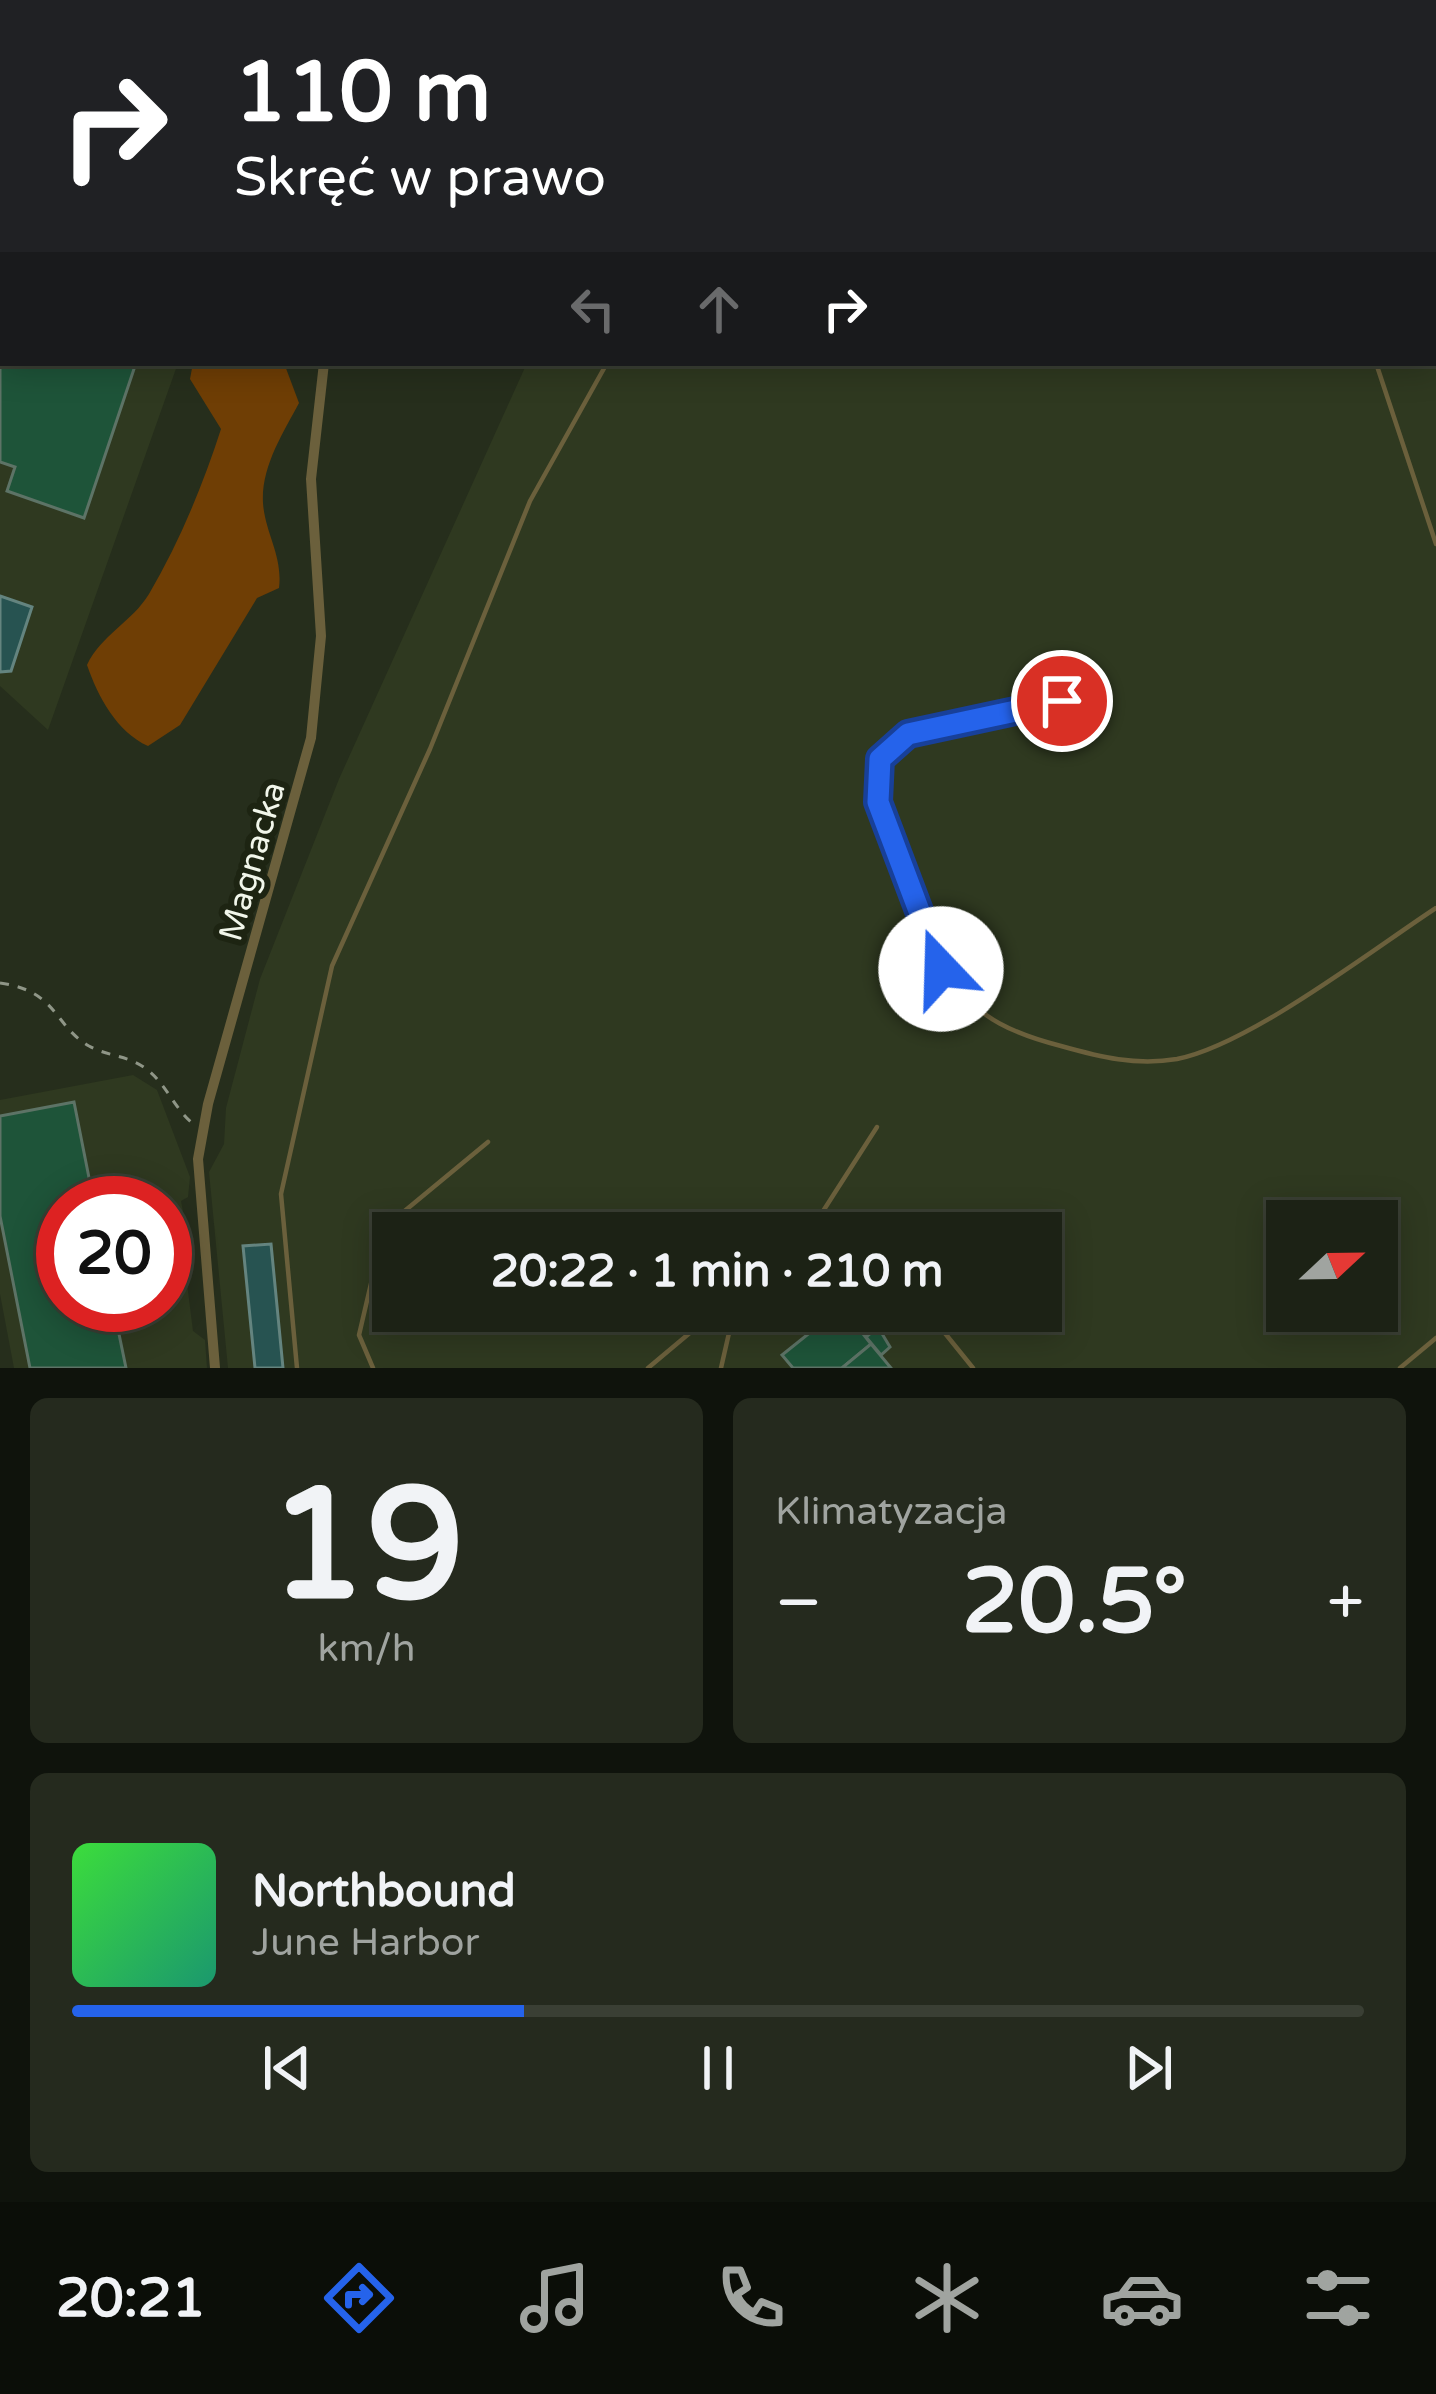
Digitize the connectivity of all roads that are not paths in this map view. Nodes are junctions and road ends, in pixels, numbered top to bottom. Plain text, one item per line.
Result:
1 (324, 366) edge
2 (605, 366) edge
3 (1377, 366) edge
4 (1436, 544) edge
5 (1062, 701) dead end
6 (1436, 908) edge
7 (877, 1127) dead end
8 (488, 1142) dead end
9 (822, 1212) edge
10 (691, 1332) edge
11 (729, 1332) edge
12 (944, 1332) edge
13 (1436, 1338) edge
14 (215, 1368) edge
15 (297, 1368) edge
16 (373, 1368) edge
17 (648, 1368) edge
18 (721, 1368) edge
19 (973, 1368) edge
20 (1400, 1368) edge

1 - 14 street, Magnacka
2 - 15 lane
3 - 4 lane
5 - 6 lane
7 - 9 lane
8 - 16 lane
10 - 17 lane
11 - 18 lane
12 - 19 lane
13 - 20 lane

